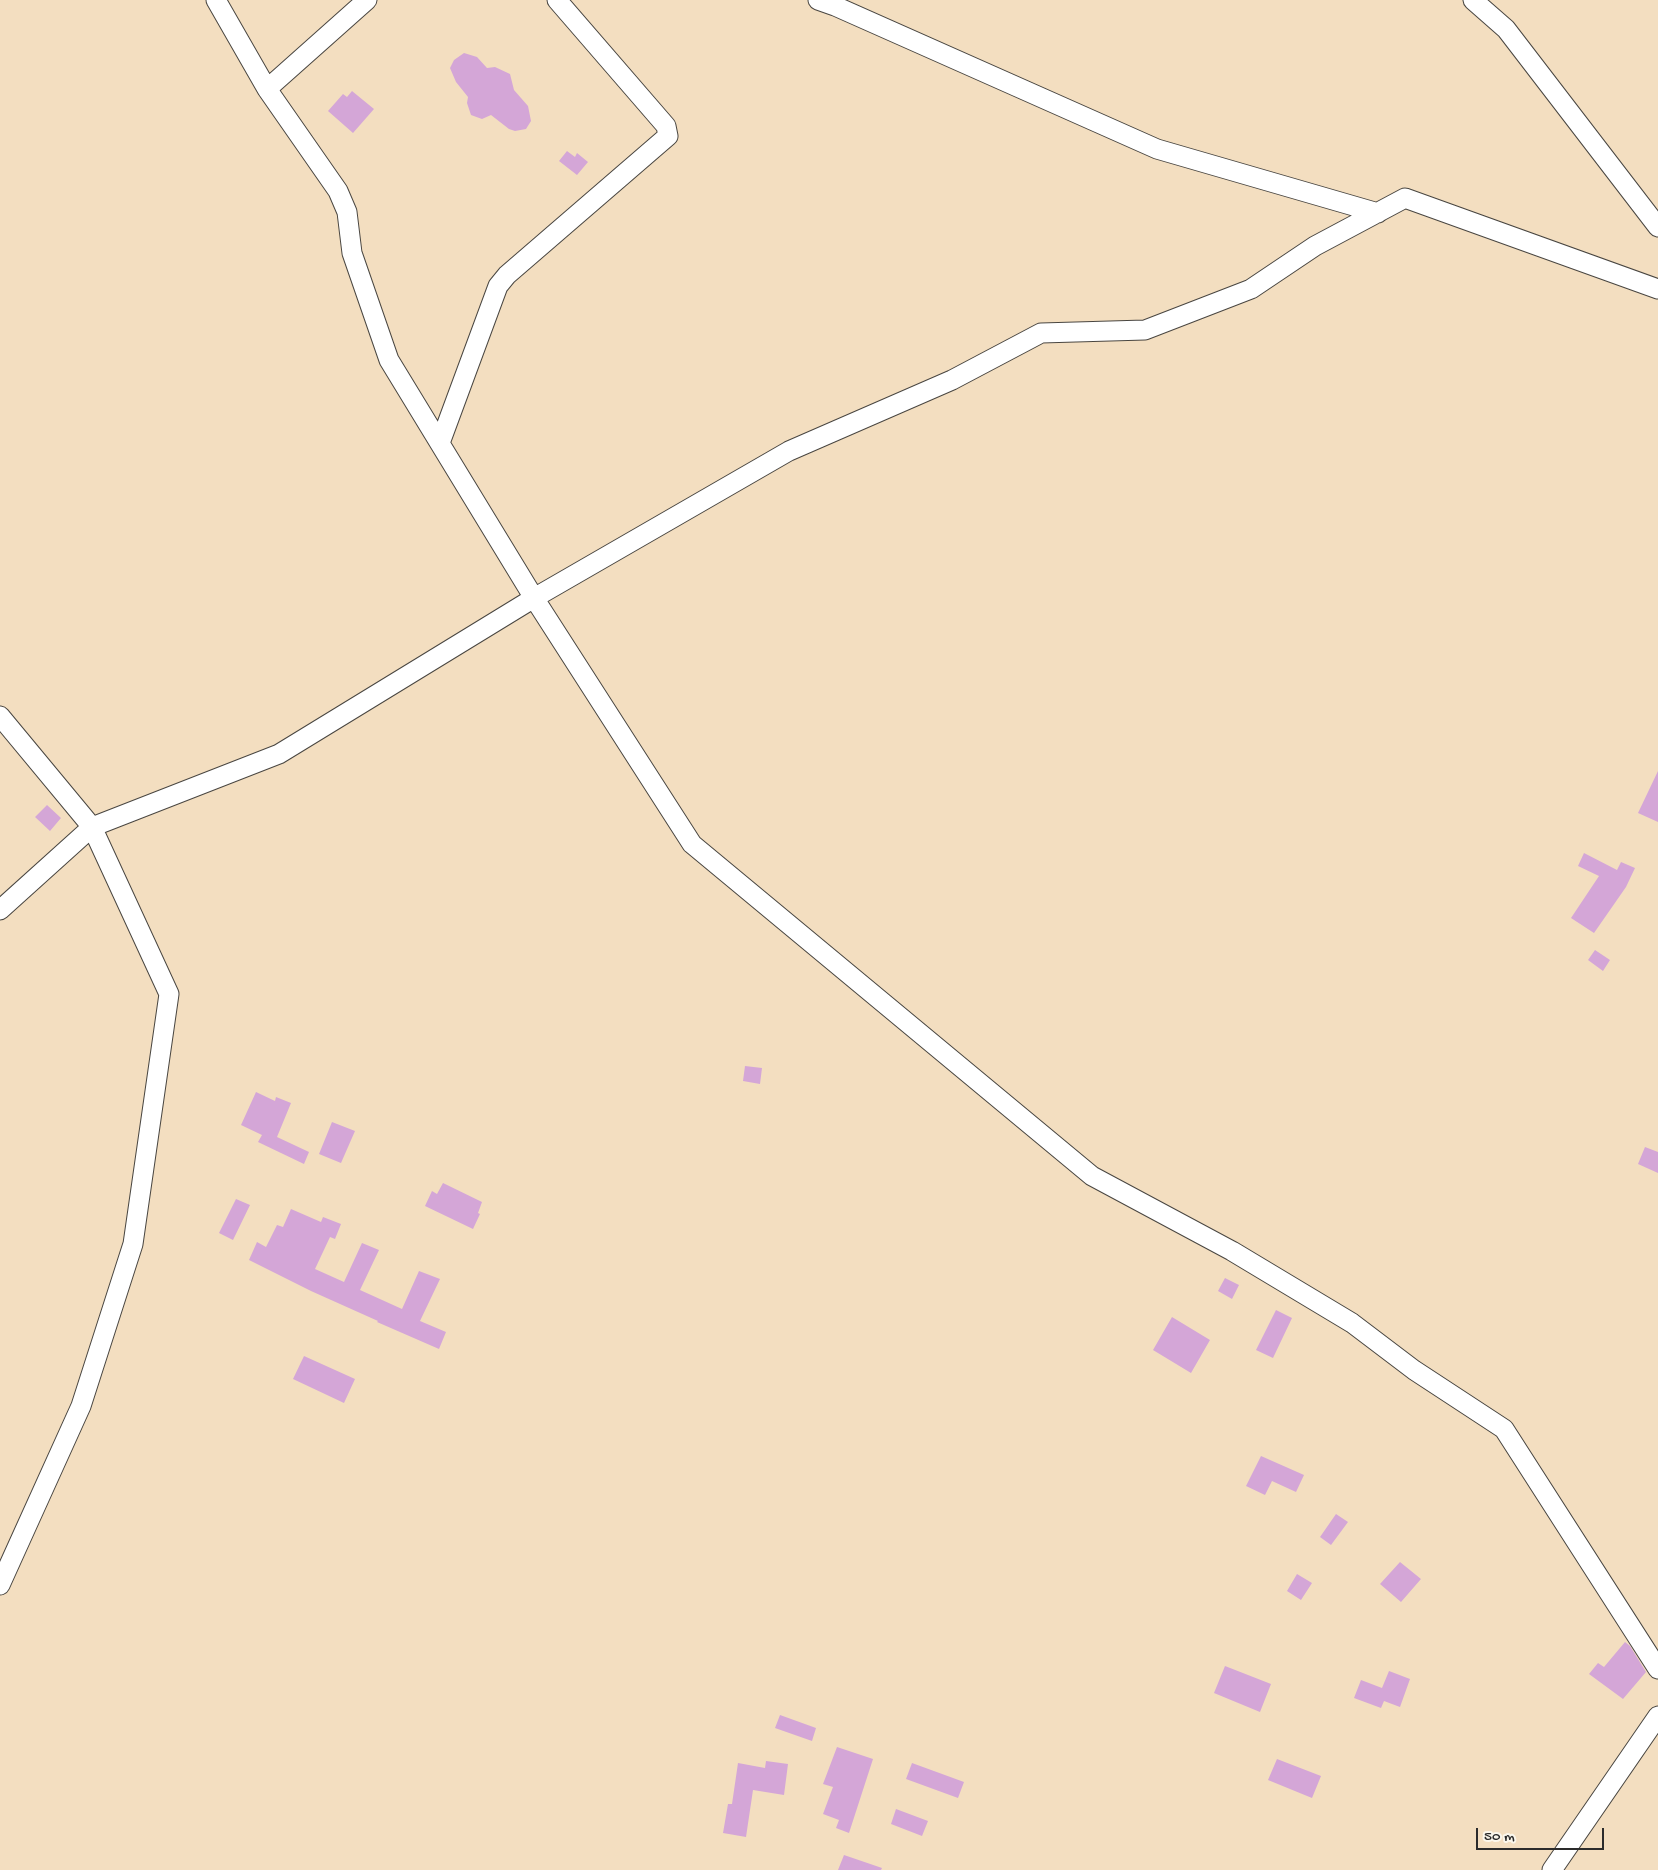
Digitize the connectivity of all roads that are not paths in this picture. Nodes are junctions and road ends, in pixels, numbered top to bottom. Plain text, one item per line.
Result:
1 (216, 0) edge
2 (367, 0) edge
3 (557, 0) edge
4 (818, 0) edge
5 (1473, 0) edge
6 (267, 89) junction
7 (1378, 212) junction
8 (1658, 227) edge
9 (1658, 288) edge
10 (440, 443) junction
11 (534, 598) junction
12 (0, 716) edge
13 (92, 826) junction
14 (0, 910) edge
15 (0, 1585) edge
16 (1658, 1669) edge
17 (1658, 1716) edge
18 (1552, 1870) edge

1 - 6 street
2 - 6 street
3 - 10 street
4 - 7 street
5 - 8 street
6 - 10 street
7 - 9 street
7 - 11 street
10 - 11 street
11 - 13 street
11 - 16 street
12 - 13 street
13 - 14 street
13 - 15 street
17 - 18 street

